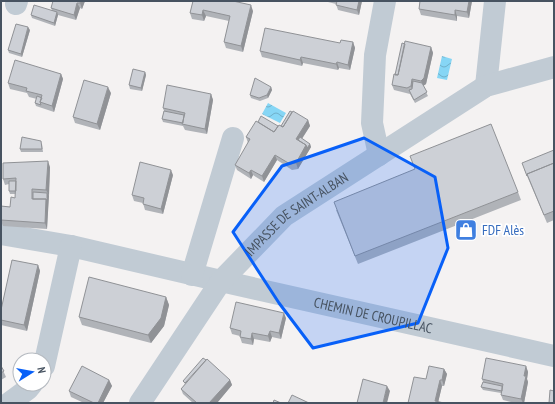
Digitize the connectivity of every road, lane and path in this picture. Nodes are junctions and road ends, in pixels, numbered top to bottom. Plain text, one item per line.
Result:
1 (385, 1) edge
2 (495, 1) edge
3 (554, 67) edge
4 (486, 86) junction
5 (233, 138) dead end
6 (379, 155) junction
7 (1, 234) edge
8 (71, 246) junction
9 (192, 275) junction
10 (221, 281) junction
11 (47, 352) edge
12 (554, 356) edge
13 (24, 392) edge
14 (8, 403) edge
15 (140, 403) edge

1 - 6 street
2 - 4 street
3 - 4 street, IMPASSE DE SAINT-ALBAN
4 - 6 street, IMPASSE DE SAINT-ALBAN
5 - 9 street
6 - 10 street, IMPASSE DE SAINT-ALBAN
7 - 8 street, CHEMIN DE CROUPILLAC
8 - 9 street, CHEMIN DE CROUPILLAC
8 - 11 street
9 - 10 street, CHEMIN DE CROUPILLAC
10 - 12 street, CHEMIN DE CROUPILLAC
10 - 15 street, IMPASSE DE SAINT-ALBAN
13 - 14 street

